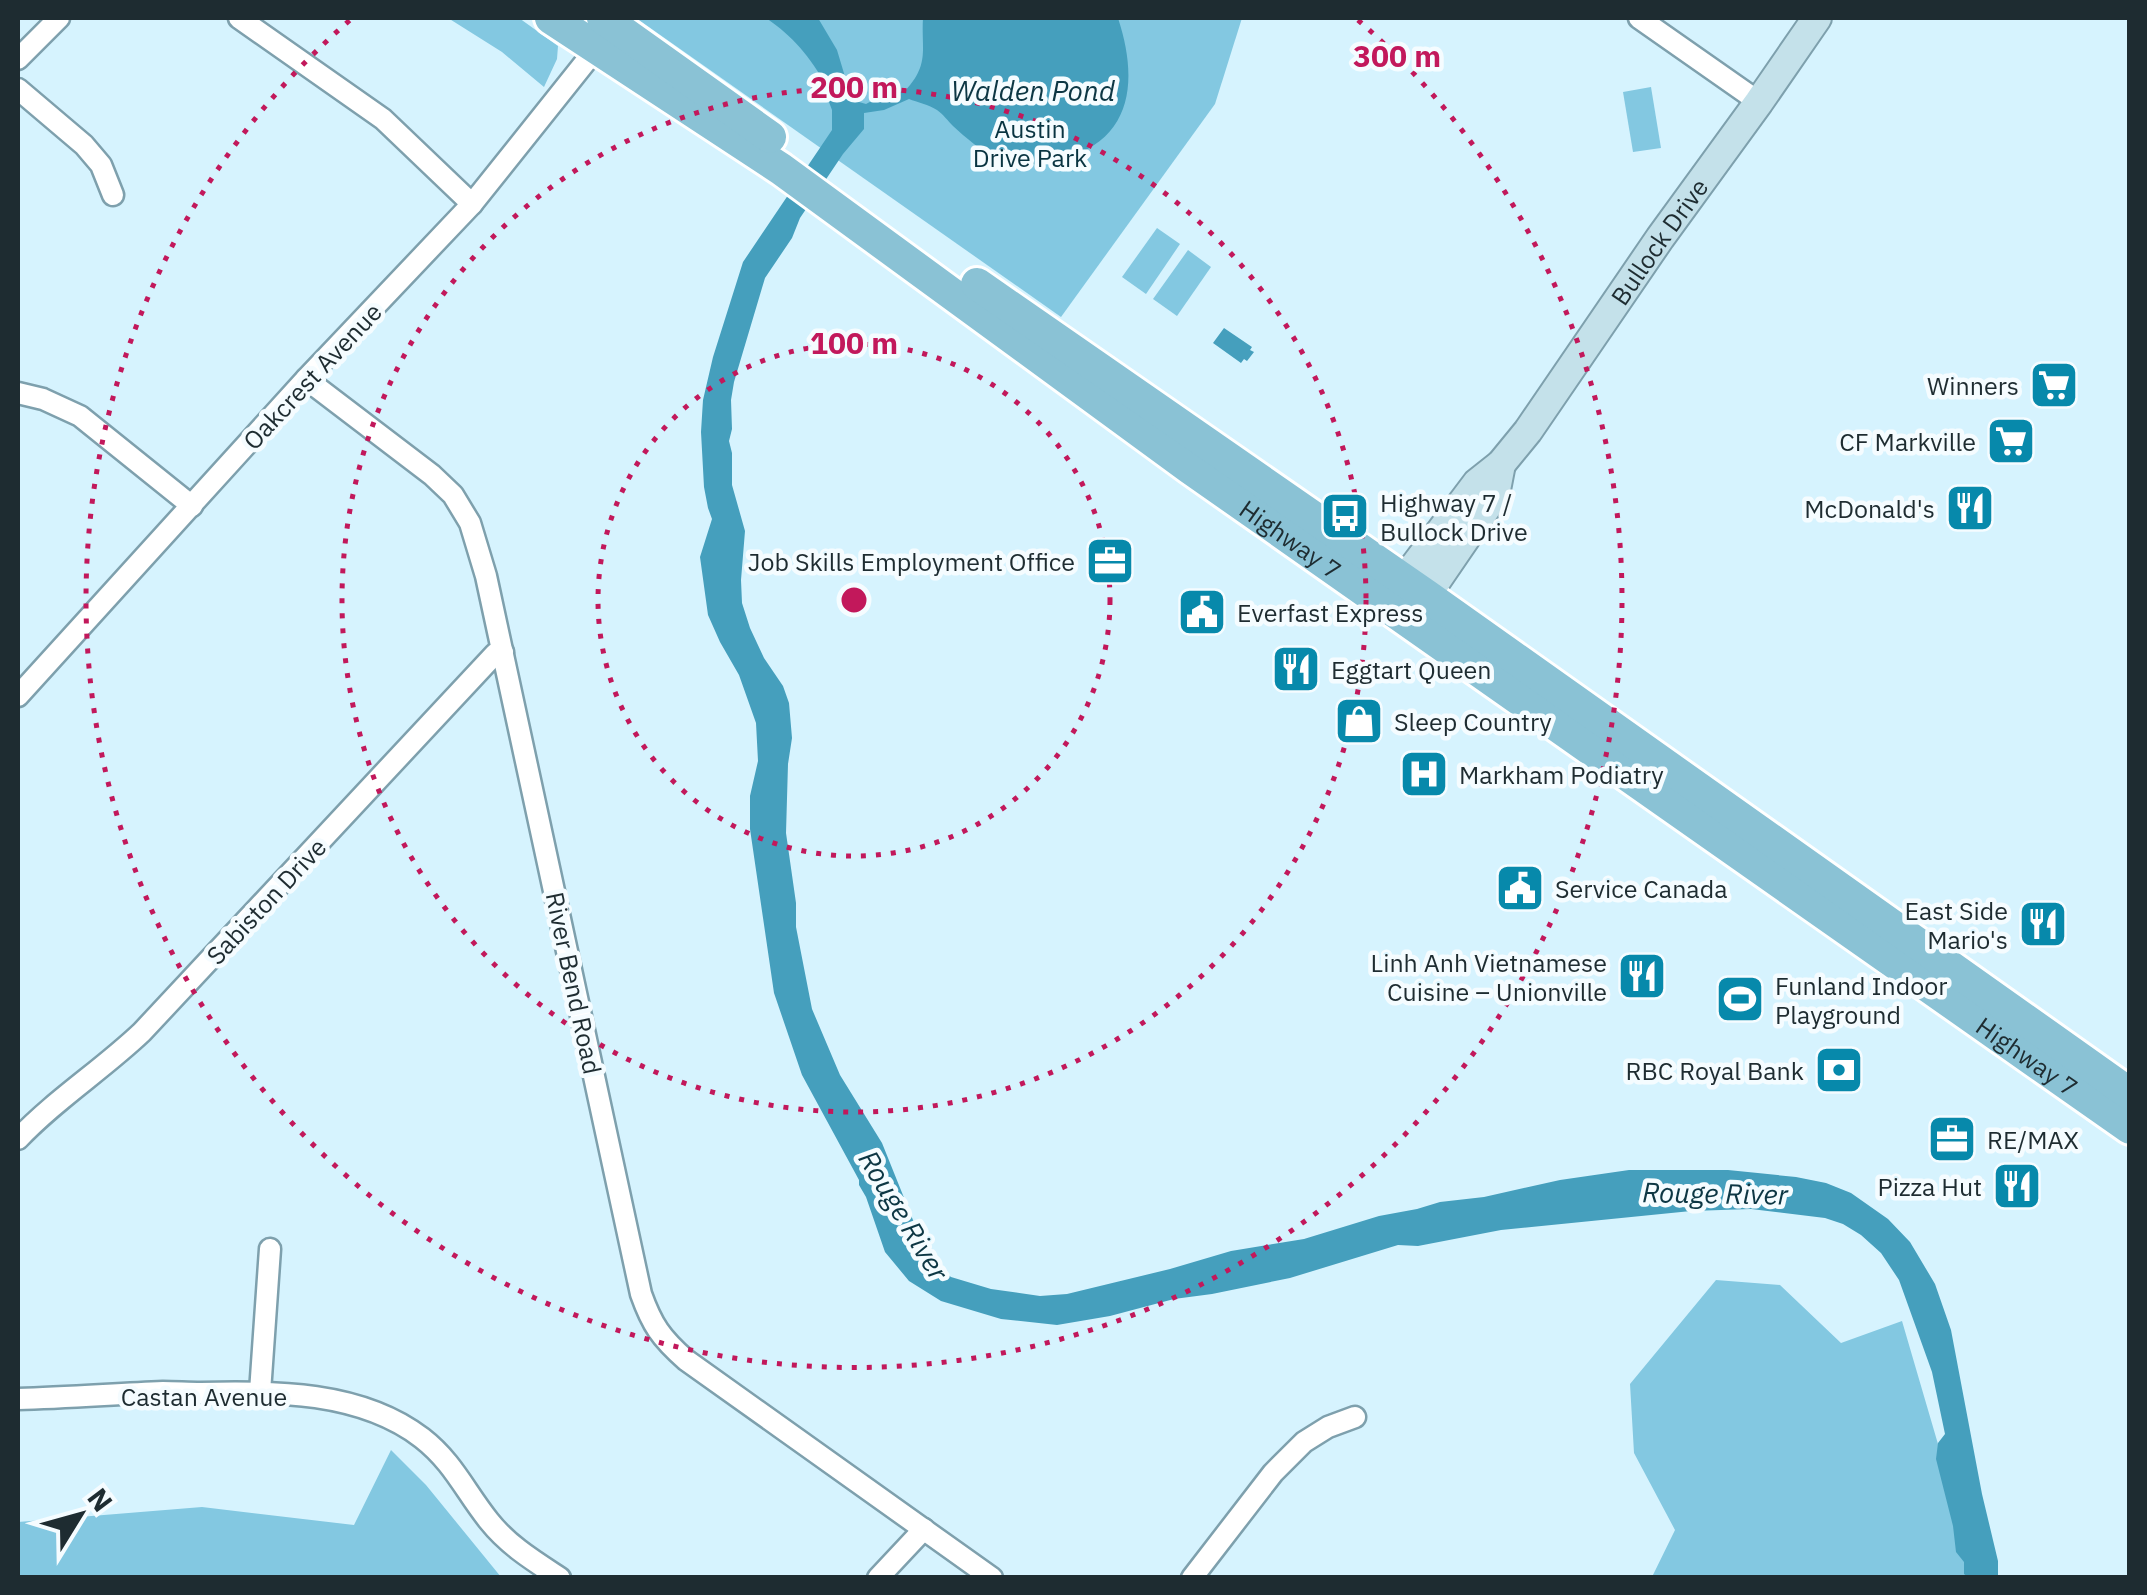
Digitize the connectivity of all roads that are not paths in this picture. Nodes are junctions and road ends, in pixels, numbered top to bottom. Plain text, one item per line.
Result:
1 (59, 18) edge
2 (240, 18) edge
3 (551, 18) edge
4 (1639, 18) edge
5 (1817, 18) edge
6 (599, 32) edge
7 (18, 59) edge
8 (18, 89) edge
9 (1759, 102) junction
10 (113, 196) dead end
11 (472, 204) junction
12 (306, 380) junction
13 (18, 393) edge
14 (192, 506) junction
15 (1414, 599) junction
16 (503, 652) junction
17 (18, 696) edge
18 (2130, 1094) edge
19 (2130, 1128) edge
20 (18, 1139) edge
21 (270, 1249) dead end
22 (260, 1392) junction
23 (18, 1399) edge
24 (1355, 1417) dead end
25 (924, 1529) junction
26 (560, 1578) edge
27 (878, 1578) edge
28 (992, 1578) edge
29 (1192, 1578) edge

1 - 7 street
2 - 11 street
3 - 6 main road, Highway 7
4 - 9 street
5 - 9 street, Bullock Drive
6 - 11 street, Oakcrest Avenue
6 - 15 main road, Highway 7
8 - 10 street
9 - 15 street, Bullock Drive
11 - 12 street, Oakcrest Avenue
12 - 14 street, Oakcrest Avenue
12 - 16 street, River Bend Road
13 - 14 street
14 - 17 street, Oakcrest Avenue
15 - 18 main road, Highway 7
15 - 19 main road, Highway 7
16 - 20 street, Sabiston Drive
16 - 25 street, River Bend Road
21 - 22 street
22 - 23 street, Castan Avenue
22 - 26 street, Castan Avenue
24 - 29 street
25 - 27 street
25 - 28 street, River Bend Road

